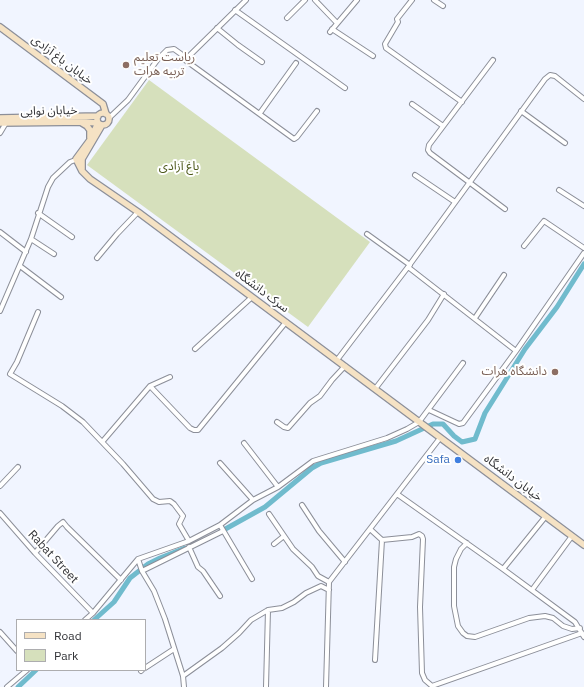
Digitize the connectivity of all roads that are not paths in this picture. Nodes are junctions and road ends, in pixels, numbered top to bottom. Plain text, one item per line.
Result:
1 (246, 0) edge
2 (305, 0) edge
3 (315, 0) edge
4 (357, 0) edge
5 (412, 0) edge
6 (434, 0) edge
7 (443, 6) dead end
8 (234, 10) junction
9 (287, 18) dead end
10 (337, 23) junction
11 (0, 27) edge
12 (216, 28) junction
13 (373, 56) dead end
14 (185, 60) junction
15 (493, 60) dead end
16 (262, 62) dead end
17 (296, 63) dead end
18 (345, 88) dead end
19 (584, 99) edge
20 (462, 102) junction
21 (412, 104) dead end
22 (317, 110) dead end
23 (521, 111) junction
24 (260, 113) junction
25 (98, 116) junction
26 (108, 116) junction
27 (0, 118) edge
28 (80, 122) junction
29 (3, 123) edge
30 (100, 124) junction
31 (443, 126) junction
32 (0, 133) edge
33 (90, 140) junction
34 (565, 143) dead end
35 (79, 159) junction
36 (415, 175) dead end
37 (469, 182) junction
38 (559, 190) dead end
39 (455, 202) junction
40 (584, 206) edge
41 (505, 209) dead end
42 (138, 212) junction
43 (38, 213) junction
44 (0, 232) edge
45 (366, 234) dead end
46 (72, 237) dead end
47 (31, 239) junction
48 (524, 246) dead end
49 (584, 248) edge
50 (26, 252) junction
51 (584, 253) edge
52 (54, 254) dead end
53 (97, 258) dead end
54 (20, 266) junction
55 (409, 266) junction
56 (504, 275) dead end
57 (444, 294) junction
58 (61, 297) dead end
59 (252, 297) junction
60 (0, 311) edge
61 (38, 312) dead end
62 (475, 318) junction
63 (286, 322) junction
64 (194, 349) dead end
65 (516, 351) junction
66 (337, 360) junction
67 (463, 363) dead end
68 (345, 366) junction
69 (170, 377) dead end
70 (150, 386) junction
71 (376, 389) junction
72 (429, 410) junction
73 (278, 422) dead end
74 (421, 423) junction
75 (429, 430) joint
76 (440, 438) junction
77 (103, 441) junction
78 (244, 443) dead end
79 (220, 464) dead end
80 (18, 467) dead end
81 (0, 486) edge
82 (278, 487) junction
83 (397, 494) junction
84 (253, 500) junction
85 (302, 505) dead end
86 (0, 513) edge
87 (269, 514) dead end
88 (546, 516) junction
89 (220, 525) junction
90 (370, 529) junction
91 (223, 531) junction
92 (284, 536) junction
93 (572, 536) junction
94 (188, 540) junction
95 (382, 540) junction
96 (467, 543) junction
97 (274, 544) dead end
98 (584, 545) edge
99 (188, 547) junction
100 (35, 553) junction
101 (138, 559) junction
102 (345, 562) junction
103 (503, 569) junction
104 (142, 571) junction
105 (252, 579) dead end
106 (121, 580) junction
107 (329, 582) junction
108 (329, 590) junction
109 (532, 590) junction
110 (220, 596) dead end
111 (268, 610) junction
112 (92, 613) junction
113 (86, 619) edge
114 (580, 628) junction
115 (0, 632) edge
116 (583, 635) edge
117 (174, 649) junction
118 (16, 650) edge
119 (375, 660) dead end
120 (146, 668) edge
121 (26, 671) edge
122 (183, 676) junction
123 (432, 686) edge
124 (7, 687) edge
125 (184, 687) edge
126 (266, 687) edge
127 (326, 687) edge

1 - 8 street
2 - 9 street
3 - 10 street
4 - 10 street
5 - 20 street
6 - 7 street
8 - 12 street
8 - 18 street
10 - 13 street
11 - 26 street, خیابان باغ آزادی
12 - 14 street
12 - 16 street
14 - 24 street
14 - 26 street
15 - 20 street
17 - 24 street
19 - 23 street
20 - 31 street
21 - 31 street
22 - 24 street
23 - 34 street
23 - 37 street
25 - 26 street
25 - 27 street, خیابان نوایی
25 - 30 street
26 - 30 street
28 - 29 street, خیابان نوایی
28 - 30 street, خیابان نوایی
28 - 33 street
29 - 32 street
30 - 33 street
30 - 35 street
31 - 37 street
33 - 35 street
35 - 42 street, سرک دانشگاه
35 - 43 street
36 - 39 street
37 - 39 street
37 - 41 street
38 - 40 street
39 - 55 street
42 - 53 street
42 - 59 street, سرک دانشگاه
43 - 46 street
43 - 47 street
44 - 50 street
45 - 55 street
47 - 50 street
47 - 52 street
48 - 49 street
50 - 54 street
51 - 65 street
54 - 58 street
54 - 60 street
55 - 57 street
55 - 66 street
56 - 62 street
57 - 62 street
57 - 71 street
59 - 63 street, سرک دانشگاه
59 - 64 street
61 - 77 street
62 - 65 street
63 - 66 street, سرک دانشگاه
63 - 70 street
65 - 72 street
66 - 68 street, سرک دانشگاه
67 - 72 street
68 - 71 street, سرک دانشگاه
68 - 73 street
69 - 70 street
70 - 77 street
71 - 74 street, سرک دانشگاه
72 - 74 street
74 - 75 street, سرک دانشگاه
74 - 82 street
75 - 76 street, خیابان دانشگاه
76 - 83 street
76 - 88 street, خیابان دانشگاه
77 - 94 street
78 - 82 street
79 - 84 street
80 - 81 street
82 - 84 street
83 - 90 street
83 - 96 street
84 - 89 street
85 - 102 street
86 - 100 street, Rabat Street
87 - 92 street
88 - 93 street, خیابان دانشگاه
88 - 103 street
89 - 91 street
89 - 94 street
90 - 95 street
90 - 102 street
91 - 99 street
91 - 105 street
92 - 97 street
92 - 107 street
93 - 98 street, خیابان دانشگاه
93 - 109 street
94 - 101 street
95 - 119 street
95 - 123 street
96 - 103 street
96 - 114 street
99 - 104 street
99 - 110 street
100 - 106 street
100 - 112 street, Rabat Street
101 - 104 street
101 - 106 street
102 - 107 street
103 - 109 street
104 - 117 street
106 - 112 street
107 - 108 street
108 - 111 street
108 - 127 street
109 - 114 street
111 - 122 street
111 - 126 street
112 - 113 street
114 - 116 street
115 - 118 street
116 - 123 street
117 - 120 street
117 - 122 street
121 - 124 street
122 - 125 street

